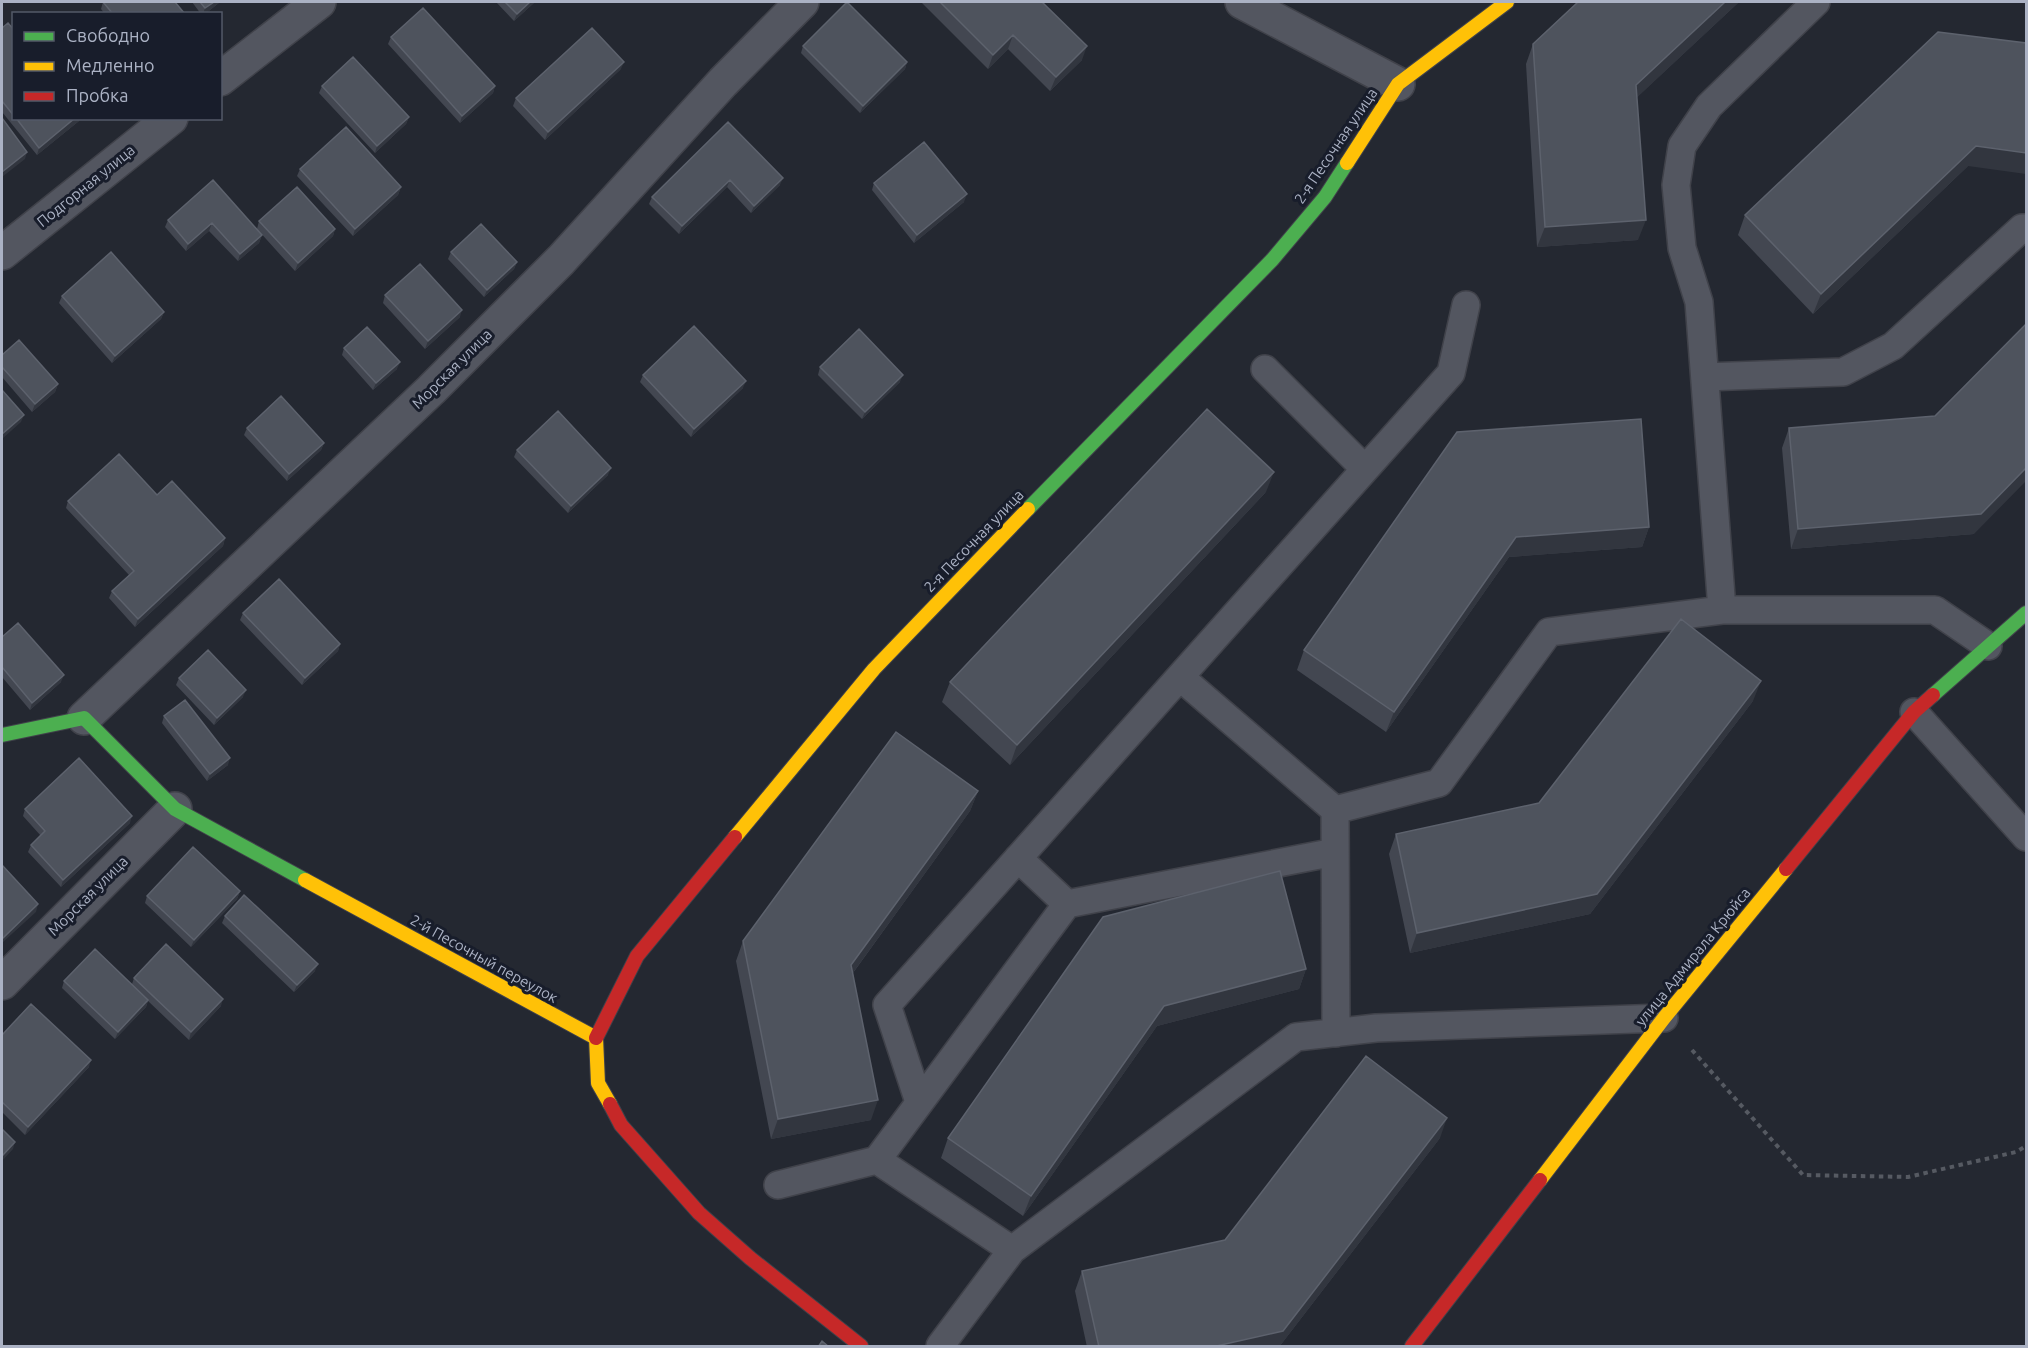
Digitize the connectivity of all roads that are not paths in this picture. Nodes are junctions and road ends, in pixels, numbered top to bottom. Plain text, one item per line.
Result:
1 (319, 2) edge
2 (802, 2) edge
3 (1242, 2) edge
4 (1508, 2) edge
5 (1816, 2) edge
6 (222, 77) edge
7 (1398, 84) junction
8 (168, 120) edge
9 (2026, 228) edge
10 (2, 253) edge
11 (1466, 305) dead end
12 (1265, 369) dead end
13 (1706, 377) junction
14 (1365, 469) junction
15 (1722, 610) junction
16 (2026, 613) edge
17 (1988, 646) junction
18 (1180, 677) junction
19 (1914, 712) junction
20 (84, 718) junction
21 (2, 735) edge
22 (175, 809) junction
23 (1335, 810) junction
24 (2026, 837) edge
25 (1335, 852) junction
26 (1018, 858) junction
27 (1067, 904) junction
28 (2, 983) edge
29 (1664, 1018) junction
30 (1336, 1033) junction
31 (596, 1038) junction
32 (919, 1102) junction
33 (876, 1160) junction
34 (778, 1185) dead end
35 (1012, 1250) junction
36 (861, 1347) edge
37 (940, 1347) edge
38 (1412, 1347) edge

1 - 6 street
2 - 20 street, Морская улица
3 - 7 street
4 - 7 street
5 - 13 lane
7 - 31 street, 2-я Песочная улица
8 - 10 street, Подгорная улица
9 - 13 lane
11 - 14 lane
12 - 14 lane
13 - 15 lane
14 - 18 lane
15 - 17 lane
15 - 23 lane
16 - 17 street, улица Адмирала Крюйса
17 - 19 street, улица Адмирала Крюйса
18 - 23 lane
18 - 26 lane
19 - 24 lane
19 - 29 street, улица Адмирала Крюйса
20 - 21 street
20 - 22 street, 2-й Песочный переулок
22 - 28 street, Морская улица
22 - 31 street, 2-й Песочный переулок
23 - 25 lane
25 - 27 lane
25 - 30 lane
26 - 27 lane
26 - 32 lane
27 - 32 lane
29 - 30 lane
29 - 38 street, улица Адмирала Крюйса
30 - 35 lane
31 - 36 street
32 - 33 lane
33 - 34 lane
33 - 35 lane
35 - 37 lane

